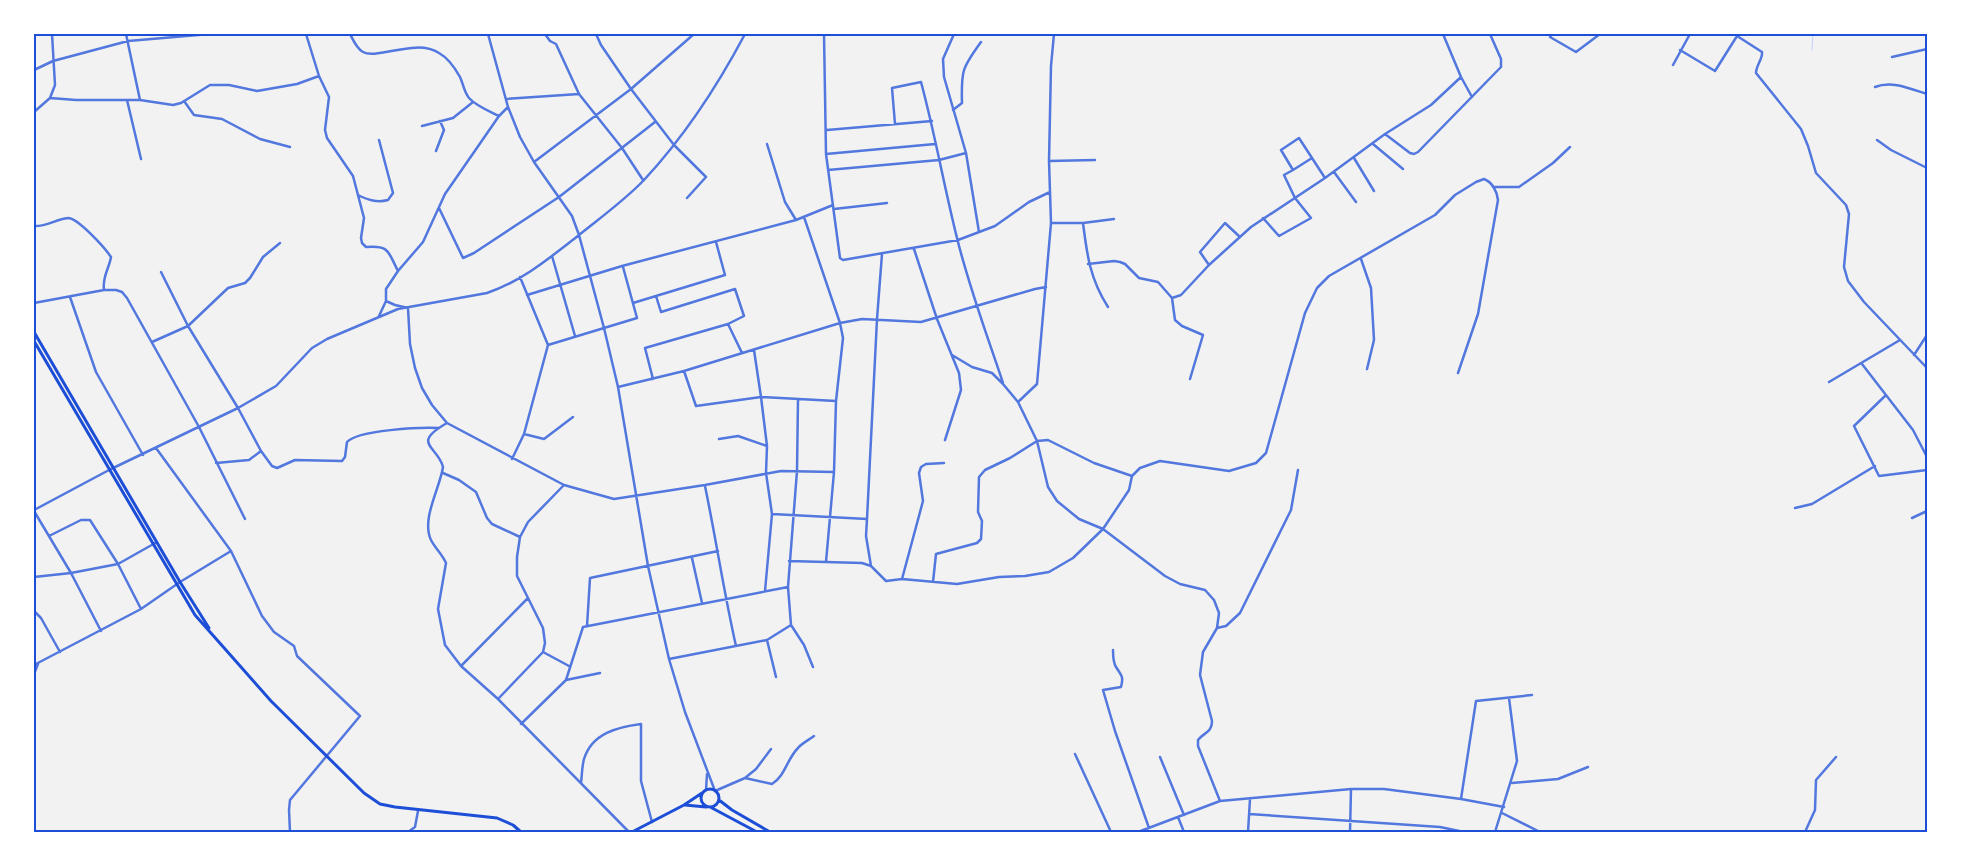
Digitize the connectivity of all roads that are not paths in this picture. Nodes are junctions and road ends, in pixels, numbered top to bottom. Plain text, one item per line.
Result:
1 (52, 34) edge
2 (126, 34) edge
3 (210, 34) edge
4 (306, 34) edge
5 (350, 34) edge
6 (488, 34) edge
7 (545, 34) edge
8 (596, 34) edge
9 (694, 34) edge
10 (746, 34) edge
11 (824, 34) edge
12 (954, 34) edge
13 (1054, 34) edge
14 (1443, 34) edge
15 (1490, 34) edge
16 (1552, 34) edge
17 (1600, 34) edge
18 (1690, 34) edge
19 (1735, 35) edge
20 (128, 41) junction
21 (980, 42) dead end
22 (1927, 49) edge
23 (1680, 50) junction
24 (1892, 58) dead end
25 (53, 61) junction
26 (1673, 65) dead end
27 (34, 70) edge
28 (319, 76) junction
29 (1461, 77) junction
30 (1875, 87) dead end
31 (631, 88) junction
32 (579, 94) junction
33 (1927, 94) edge
34 (1472, 97) junction
35 (50, 98) junction
36 (506, 99) junction
37 (128, 100) junction
38 (140, 100) junction
39 (184, 101) junction
40 (473, 102) junction
41 (508, 107) junction
42 (953, 110) junction
43 (34, 112) edge
44 (597, 115) junction
45 (499, 116) junction
46 (932, 121) junction
47 (440, 122) junction
48 (655, 122) junction
49 (895, 124) junction
50 (422, 126) dead end
51 (827, 130) junction
52 (1385, 134) junction
53 (379, 140) dead end
54 (1877, 140) dead end
55 (1373, 143) junction
56 (767, 144) dead end
57 (935, 144) junction
58 (674, 146) junction
59 (290, 147) dead end
60 (1570, 147) dead end
61 (622, 148) junction
62 (436, 151) dead end
63 (966, 153) junction
64 (826, 154) junction
65 (1312, 158) junction
66 (1354, 158) junction
67 (141, 159) dead end
68 (939, 160) junction
69 (1094, 160) dead end
70 (1049, 161) junction
71 (534, 162) junction
72 (1927, 168) edge
73 (1402, 169) dead end
74 (828, 170) junction
75 (1293, 170) junction
76 (1334, 172) junction
77 (1326, 178) junction
78 (644, 180) junction
79 (1493, 187) junction
80 (1374, 191) dead end
81 (1050, 192) junction
82 (358, 194) junction
83 (559, 197) junction
84 (687, 198) dead end
85 (1295, 198) junction
86 (1356, 202) dead end
87 (887, 203) dead end
88 (833, 205) junction
89 (439, 208) junction
90 (834, 209) junction
91 (804, 216) junction
92 (1263, 218) junction
93 (1114, 219) dead end
94 (796, 220) junction
95 (1082, 222) junction
96 (1052, 223) junction
97 (34, 226) edge
98 (979, 232) junction
99 (578, 235) junction
100 (1240, 237) junction
101 (958, 240) junction
102 (716, 242) junction
103 (280, 243) dead end
104 (914, 249) junction
105 (882, 254) junction
106 (552, 256) junction
107 (1360, 259) junction
108 (1088, 264) junction
109 (1208, 265) junction
110 (622, 266) junction
111 (398, 271) junction
112 (161, 272) dead end
113 (590, 276) junction
114 (520, 278) junction
115 (561, 286) junction
116 (1046, 287) junction
117 (104, 290) junction
118 (527, 295) junction
119 (656, 296) junction
120 (70, 297) junction
121 (1172, 298) junction
122 (386, 301) junction
123 (34, 303) edge
124 (633, 303) junction
125 (978, 306) junction
126 (1108, 307) dead end
127 (408, 308) junction
128 (379, 316) junction
129 (876, 319) junction
130 (937, 319) junction
131 (840, 323) junction
132 (728, 324) junction
133 (188, 326) junction
134 (604, 328) junction
135 (34, 332) edge
136 (575, 336) junction
137 (1927, 336) edge
138 (34, 340) edge
139 (1900, 340) junction
140 (152, 342) junction
141 (548, 345) junction
142 (754, 350) junction
143 (742, 353) junction
144 (952, 355) junction
145 (1914, 355) junction
146 (1862, 364) junction
147 (1927, 368) edge
148 (1367, 369) dead end
149 (684, 371) junction
150 (1458, 372) dead end
151 (653, 379) junction
152 (1190, 379) dead end
153 (1829, 382) dead end
154 (1003, 384) junction
155 (618, 388) junction
156 (1885, 396) junction
157 (761, 397) junction
158 (798, 400) junction
159 (836, 401) junction
160 (1018, 402) junction
161 (238, 408) junction
162 (573, 417) dead end
163 (447, 423) junction
164 (199, 427) junction
165 (439, 428) junction
166 (524, 434) junction
167 (719, 439) dead end
168 (945, 440) dead end
169 (1036, 441) junction
170 (766, 446) junction
171 (156, 448) junction
172 (260, 451) junction
173 (143, 455) junction
174 (1927, 457) edge
175 (512, 459) junction
176 (216, 463) junction
177 (944, 463) dead end
178 (1874, 466) junction
179 (114, 468) junction
180 (109, 470) junction
181 (1298, 470) dead end
182 (1927, 470) edge
183 (797, 471) junction
184 (834, 472) junction
185 (442, 473) junction
186 (766, 473) junction
187 (1132, 476) junction
188 (564, 485) junction
189 (705, 485) junction
190 (637, 496) junction
191 (1795, 508) dead end
192 (34, 510) edge
193 (1927, 512) edge
194 (772, 514) junction
195 (794, 516) junction
196 (829, 517) junction
197 (1912, 518) dead end
198 (245, 519) dead end
199 (867, 519) junction
200 (1103, 529) junction
201 (49, 536) junction
202 (520, 537) junction
203 (155, 543) junction
204 (231, 551) junction
205 (718, 552) junction
206 (692, 558) junction
207 (789, 561) junction
208 (826, 562) junction
209 (118, 564) junction
210 (648, 566) junction
211 (871, 566) junction
212 (71, 573) junction
213 (34, 577) edge
214 (902, 579) junction
215 (933, 582) junction
216 (178, 584) junction
217 (788, 587) junction
218 (765, 591) junction
219 (528, 598) junction
220 (725, 598) junction
221 (702, 603) junction
222 (141, 609) junction
223 (34, 611) edge
224 (657, 611) junction
225 (587, 626) junction
226 (791, 626) junction
227 (1217, 628) junction
228 (101, 631) junction
229 (767, 640) junction
230 (736, 646) junction
231 (1113, 650) dead end
232 (60, 652) junction
233 (543, 652) junction
234 (668, 659) junction
235 (38, 663) junction
236 (34, 665) edge
237 (461, 666) junction
238 (569, 666) junction
239 (813, 667) dead end
240 (600, 673) dead end
241 (34, 674) edge
242 (776, 677) dead end
243 (566, 680) junction
244 (1532, 696) dead end
245 (1509, 698) junction
246 (498, 700) junction
247 (521, 724) junction
248 (814, 736) dead end
249 (771, 749) dead end
250 (1075, 754) dead end
251 (326, 756) junction
252 (1160, 757) dead end
253 (1836, 757) dead end
254 (1588, 767) dead end
255 (707, 772) junction
256 (744, 778) junction
257 (581, 783) junction
258 (1512, 783) junction
259 (1351, 789) junction
260 (706, 790) junction
261 (716, 791) junction
262 (702, 793) junction
263 (1250, 798) junction
264 (1461, 799) junction
265 (719, 800) junction
266 (1220, 801) junction
267 (684, 805) junction
268 (710, 807) junction
269 (1504, 807) junction
270 (418, 810) junction
271 (1502, 813) junction
272 (1249, 814) junction
273 (1184, 815) junction
274 (1178, 817) junction
275 (1350, 821) junction
276 (652, 822) junction
277 (747, 827) junction
278 (1149, 828) junction
279 (290, 832) edge
280 (408, 832) edge
281 (521, 832) edge
282 (630, 832) edge
283 (744, 832) edge
284 (757, 832) edge
285 (770, 832) edge
286 (1111, 832) edge
287 (1138, 832) edge
288 (1184, 832) edge
289 (1248, 832) edge
290 (1350, 832) edge
291 (1464, 832) edge
292 (1495, 832) edge
293 (1540, 832) edge
294 (1805, 832) edge

1 - 25 street
2 - 20 street
3 - 20 street
4 - 28 street
5 - 40 street
6 - 36 street
7 - 32 street
8 - 31 street
9 - 31 street
10 - 58 street
11 - 51 street
12 - 42 street
13 - 70 street
14 - 29 street
15 - 34 street
16 - 17 street
18 - 23 street
19 - 23 street
19 - 139 street
20 - 25 street
20 - 38 street
21 - 42 street
22 - 24 street
23 - 26 street
25 - 27 street
25 - 35 street
28 - 39 street
28 - 82 street
29 - 34 street
29 - 52 street
30 - 33 street
31 - 44 street
31 - 48 street
32 - 36 street
32 - 44 street
34 - 52 street
35 - 37 street
35 - 43 street
36 - 41 street
37 - 38 street
37 - 67 street
38 - 39 street
39 - 59 street
40 - 45 street
40 - 47 street
41 - 45 street
41 - 71 street
42 - 63 street
44 - 61 street
44 - 71 street
45 - 89 street
46 - 49 street
46 - 49 street
46 - 57 street
47 - 50 street
47 - 62 street
48 - 58 street
48 - 61 street
49 - 51 street
51 - 64 street
52 - 55 street
53 - 82 street
54 - 72 street
55 - 66 street
55 - 73 street
56 - 94 street
57 - 64 street
57 - 68 street
58 - 78 street
58 - 84 street
60 - 79 street
61 - 78 street
61 - 83 street
63 - 68 street
63 - 98 street
64 - 74 street
65 - 75 street
65 - 75 street
65 - 77 street
66 - 76 street
66 - 80 street
68 - 74 street
68 - 101 street
69 - 70 street
70 - 81 street
71 - 83 street
74 - 88 street
75 - 85 street
76 - 77 street
76 - 86 street
77 - 85 street
78 - 99 street
79 - 107 street
79 - 150 street
81 - 96 street
81 - 98 street
82 - 111 street
83 - 89 street
83 - 99 street
85 - 92 street
85 - 92 street
87 - 90 street
88 - 90 street
88 - 91 street
89 - 111 street
90 - 105 street
91 - 94 street
91 - 131 street
92 - 100 street
93 - 95 street
94 - 102 street
95 - 96 street
95 - 108 street
96 - 116 street
97 - 117 street
98 - 101 street
99 - 106 street
99 - 113 street
100 - 109 street
100 - 109 street
101 - 104 street
101 - 125 street
102 - 110 street
102 - 119 street
103 - 133 street
104 - 105 street
104 - 130 street
105 - 129 street
106 - 114 street
106 - 115 street
107 - 148 street
107 - 187 street
108 - 121 street
108 - 126 street
109 - 121 street
110 - 113 street
110 - 124 street
111 - 122 street
112 - 133 street
113 - 115 street
113 - 134 street
114 - 118 street
114 - 127 street
115 - 118 street
115 - 136 street
116 - 125 street
116 - 160 street
117 - 120 street
117 - 140 street
118 - 141 street
119 - 124 street
119 - 132 street
120 - 123 street
120 - 173 street
121 - 152 street
122 - 127 street
122 - 128 street
124 - 134 street
125 - 130 street
125 - 154 street
127 - 128 street
127 - 163 street
128 - 161 street
129 - 130 street
129 - 131 street
129 - 199 street
130 - 144 street
131 - 142 street
131 - 159 street
132 - 143 street
132 - 151 street
133 - 140 street
133 - 161 street
134 - 136 street
134 - 155 street
135 - 179 main road
136 - 141 street
137 - 145 street
138 - 180 main road
139 - 145 street
139 - 146 street
140 - 164 street
141 - 166 street
142 - 143 street
142 - 157 street
143 - 149 street
144 - 154 street
144 - 168 street
145 - 147 street
146 - 153 street
146 - 156 street
149 - 151 street
149 - 157 street
151 - 155 street
154 - 160 street
155 - 190 street
156 - 174 street
156 - 178 street
157 - 158 street
157 - 170 street
158 - 159 street
158 - 183 street
159 - 184 street
160 - 169 street
161 - 164 street
161 - 172 street
162 - 166 street
163 - 165 street
163 - 175 street
164 - 171 street
164 - 176 street
165 - 172 street
165 - 185 street
166 - 175 street
167 - 170 street
169 - 187 street
169 - 200 street
169 - 215 street
170 - 186 street
171 - 173 street
171 - 204 street
172 - 176 street
173 - 179 street
175 - 188 street
176 - 198 street
177 - 214 street
178 - 182 street
178 - 191 street
179 - 180 street
179 - 203 main road
180 - 192 street
180 - 203 main road
181 - 227 street
183 - 184 street
183 - 186 street
183 - 195 street
184 - 196 street
185 - 202 street
185 - 237 street
186 - 189 street
186 - 194 street
187 - 200 street
188 - 190 street
188 - 202 street
189 - 190 street
189 - 205 street
190 - 210 street
192 - 201 street
193 - 197 street
194 - 195 street
194 - 218 street
195 - 196 street
195 - 207 street
196 - 199 street
196 - 208 street
199 - 211 street
200 - 215 street
200 - 227 street
201 - 209 street
201 - 212 street
202 - 219 street
203 - 209 street
203 - 216 main road
204 - 216 street
204 - 251 street
205 - 206 street
205 - 220 street
206 - 210 street
206 - 221 street
207 - 208 street
207 - 217 street
208 - 211 street
209 - 212 street
209 - 222 street
210 - 224 street
210 - 225 street
211 - 214 street
212 - 213 street
212 - 228 street
214 - 215 street
216 - 222 street
216 - 251 main road
217 - 218 street
217 - 226 street
218 - 220 street
219 - 233 street
219 - 237 street
220 - 221 street
220 - 230 street
221 - 224 street
222 - 228 street
223 - 232 street
224 - 225 street
224 - 234 street
225 - 238 street
226 - 229 street
226 - 239 street
227 - 266 street
228 - 232 street
229 - 230 street
229 - 242 street
230 - 234 street
231 - 278 street
232 - 235 street
233 - 238 street
233 - 246 street
234 - 255 street
235 - 236 street
235 - 241 street
237 - 246 street
238 - 243 street
240 - 243 street
243 - 247 street
244 - 245 street
245 - 258 street
245 - 264 street
246 - 247 street
247 - 257 street
248 - 256 street
249 - 256 street
250 - 286 street
251 - 270 main road
251 - 279 street
252 - 273 street
253 - 294 street
254 - 258 street
255 - 260 street
255 - 261 street
256 - 261 street
257 - 276 street
257 - 282 street
258 - 269 street
259 - 263 street
259 - 264 street
259 - 275 street
260 - 261 main road
260 - 262 main road
261 - 265 main road
262 - 267 main road
262 - 268 main road
263 - 266 street
263 - 272 street
264 - 269 street
265 - 268 main road
265 - 285 main road
266 - 273 street
267 - 268 main road
267 - 276 main road
268 - 277 main road
269 - 271 street
270 - 280 street
270 - 281 main road
271 - 292 street
271 - 293 street
272 - 275 street
272 - 289 street
273 - 274 street
274 - 278 street
274 - 288 street
275 - 290 street
275 - 291 street
276 - 282 main road
277 - 283 street
277 - 284 main road
278 - 287 street

